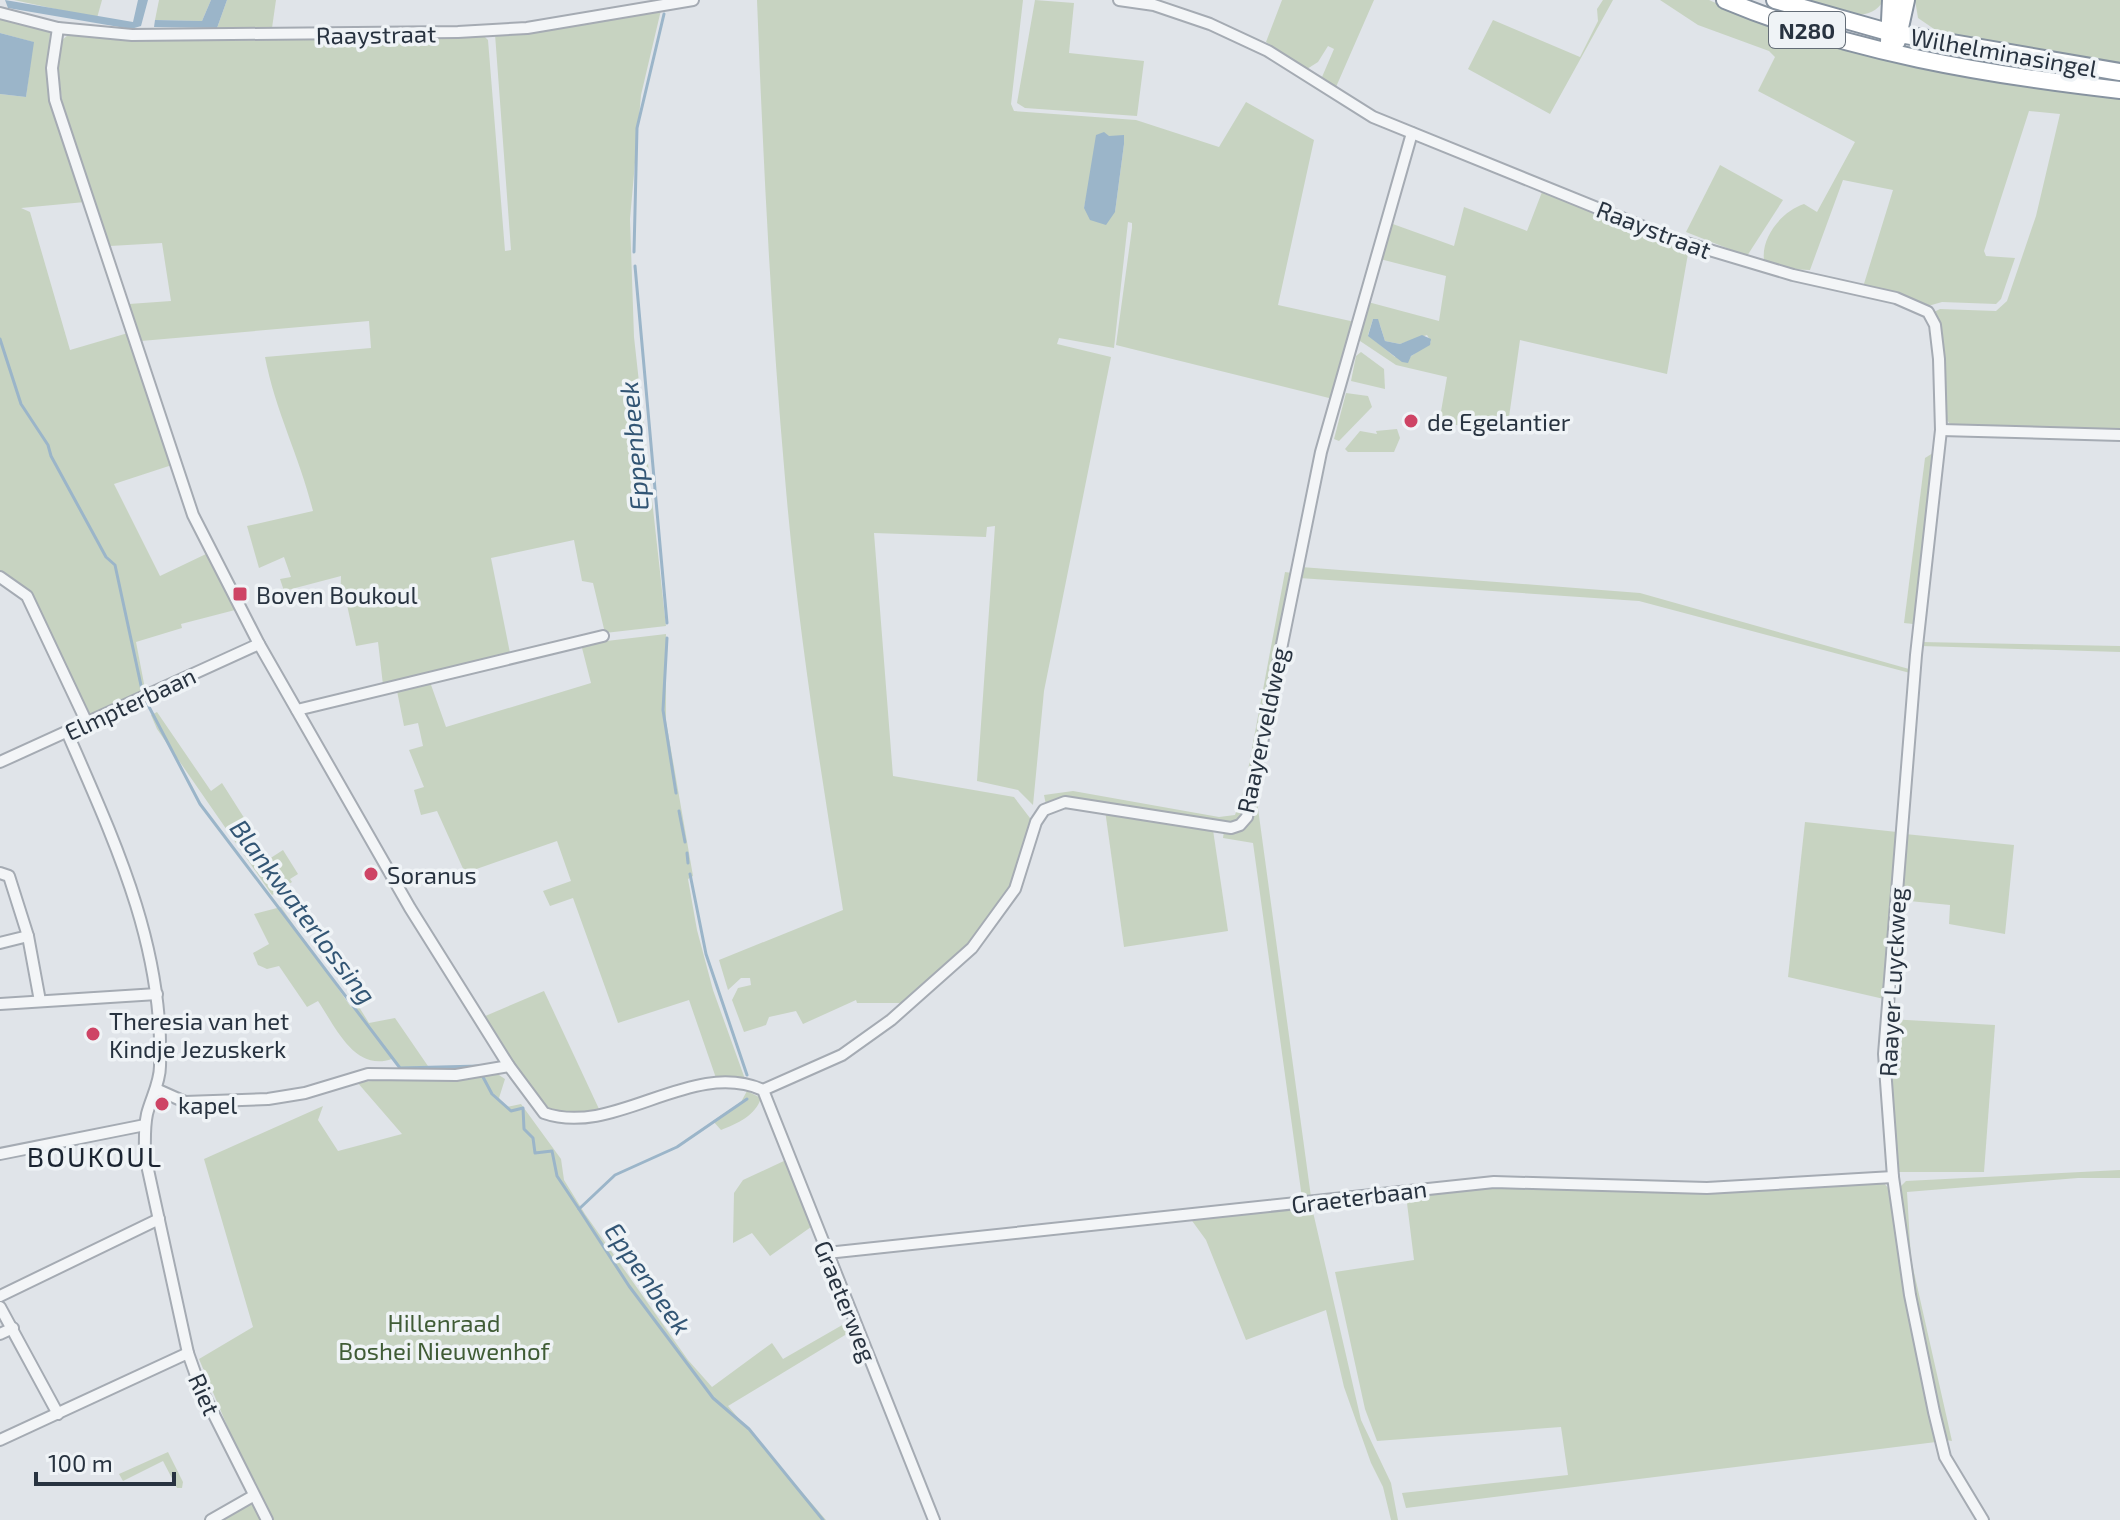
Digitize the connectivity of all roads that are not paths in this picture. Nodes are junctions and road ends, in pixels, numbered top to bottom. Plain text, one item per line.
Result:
1 (693, 0) edge
2 (1119, 0) edge
3 (1725, 0) edge
4 (1775, 0) edge
5 (1891, 0) edge
6 (1906, 0) edge
7 (0, 13) edge
8 (58, 28) junction
9 (1894, 33) junction
10 (1891, 52) junction
11 (2120, 72) edge
12 (2120, 90) edge
13 (1412, 133) junction
14 (1941, 430) junction
15 (2120, 435) edge
16 (0, 577) edge
17 (603, 636) dead end
18 (259, 644) junction
19 (297, 710) junction
20 (87, 723) junction
21 (67, 732) junction
22 (0, 762) edge
23 (0, 873) edge
24 (28, 936) junction
25 (0, 943) edge
26 (157, 994) junction
27 (40, 1001) junction
28 (0, 1004) edge
29 (509, 1066) junction
30 (759, 1088) junction
31 (156, 1089) junction
32 (145, 1125) junction
33 (0, 1154) edge
34 (1893, 1177) junction
35 (159, 1219) junction
36 (827, 1253) junction
37 (0, 1296) edge
38 (0, 1307) edge
39 (13, 1328) junction
40 (0, 1334) edge
41 (188, 1353) junction
42 (58, 1414) junction
43 (0, 1440) edge
44 (253, 1496) junction
45 (211, 1520) edge
46 (267, 1520) edge
47 (934, 1520) edge
48 (1983, 1520) edge

1 - 8 street, Raaystraat
2 - 13 street, Raaystraat
3 - 10 highway, N280
4 - 9 highway, N280
5 - 9 highway
6 - 9 highway
7 - 8 street, Raaystraat
8 - 18 street
9 - 10 highway
9 - 11 highway, Wilhelminasingel / N280
10 - 12 highway, Wilhelminasingel / N280
13 - 14 street, Raaystraat
13 - 30 street, Raayerveldweg
14 - 15 street
14 - 34 street, Raayer Luyckweg
16 - 20 street
17 - 19 street
18 - 19 street
18 - 20 street, Elmpterbaan
19 - 29 street
20 - 21 street, Elmpterbaan
21 - 22 street, Elmpterbaan
21 - 26 street, Riet
23 - 24 street
24 - 25 street
24 - 27 street
26 - 27 street
26 - 31 street, Riet
27 - 28 street
29 - 30 street
29 - 31 street
30 - 36 street, Graeterweg
31 - 32 street, Riet
32 - 33 street
32 - 35 street, Riet
34 - 36 street, Graeterbaan
34 - 48 street, Raayer Luyckweg
35 - 37 street
35 - 41 street, Riet
36 - 47 street, Graeterweg
38 - 39 street
39 - 40 street
39 - 42 street
41 - 42 street
41 - 44 street, Riet
42 - 43 street
44 - 45 street
44 - 46 street, Riet

